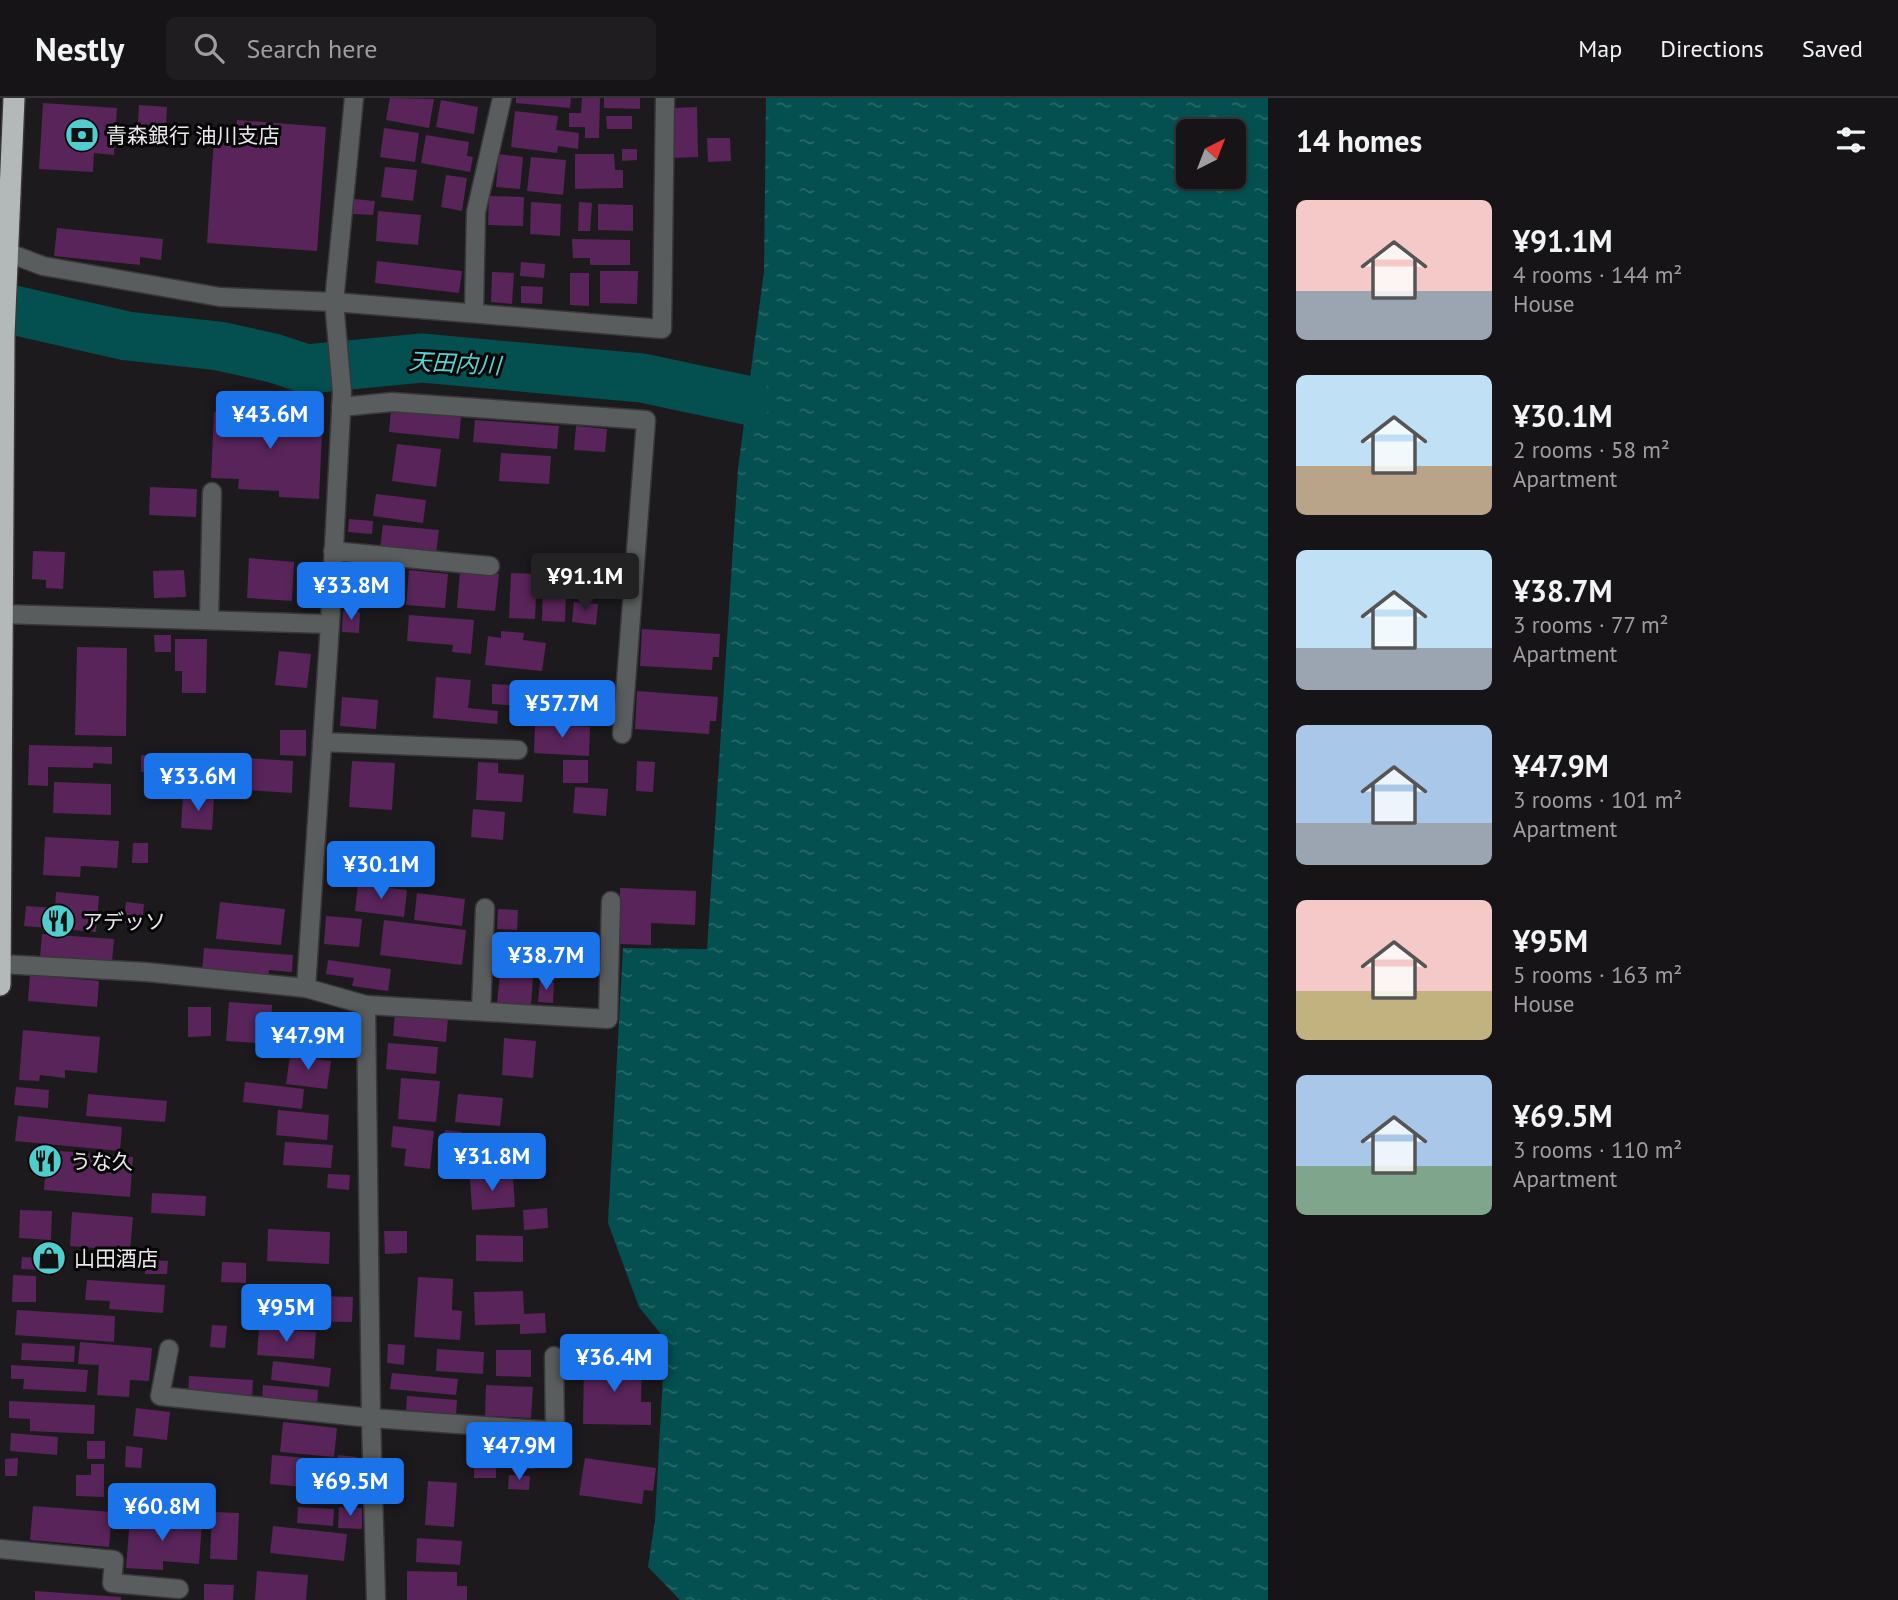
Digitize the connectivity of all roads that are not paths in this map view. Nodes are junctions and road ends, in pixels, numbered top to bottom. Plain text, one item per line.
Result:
1 (14, 98) edge
2 (354, 98) edge
3 (502, 98) edge
4 (665, 98) edge
5 (6, 141) edge
6 (6, 260) junction
7 (334, 310) junction
8 (474, 312) junction
9 (341, 399) junction
10 (212, 492) dead end
11 (333, 551) junction
12 (1, 558) edge
13 (490, 566) dead end
14 (2, 614) edge
15 (209, 620) junction
16 (330, 624) junction
17 (622, 734) dead end
18 (322, 742) junction
19 (518, 750) dead end
20 (611, 901) dead end
21 (485, 908) dead end
22 (0, 964) edge
23 (0, 982) edge
24 (306, 988) junction
25 (366, 1005) junction
26 (481, 1011) junction
27 (169, 1349) dead end
28 (554, 1356) dead end
29 (371, 1418) junction
30 (0, 1549) edge
31 (179, 1589) dead end
32 (376, 1600) edge

1 - 5 highway
2 - 7 street
3 - 8 street
4 - 8 street
5 - 6 highway
6 - 7 street
6 - 12 highway
7 - 8 street
7 - 9 street
9 - 11 street
9 - 17 street
10 - 15 street
11 - 13 street
11 - 16 street
12 - 14 highway
14 - 15 street
14 - 22 highway
15 - 16 street
16 - 18 street
18 - 19 street
18 - 24 street
20 - 26 street
21 - 26 street
22 - 23 highway
22 - 24 street
24 - 25 street
25 - 26 street
25 - 29 street
27 - 29 street
28 - 29 street
29 - 32 street
30 - 31 street

